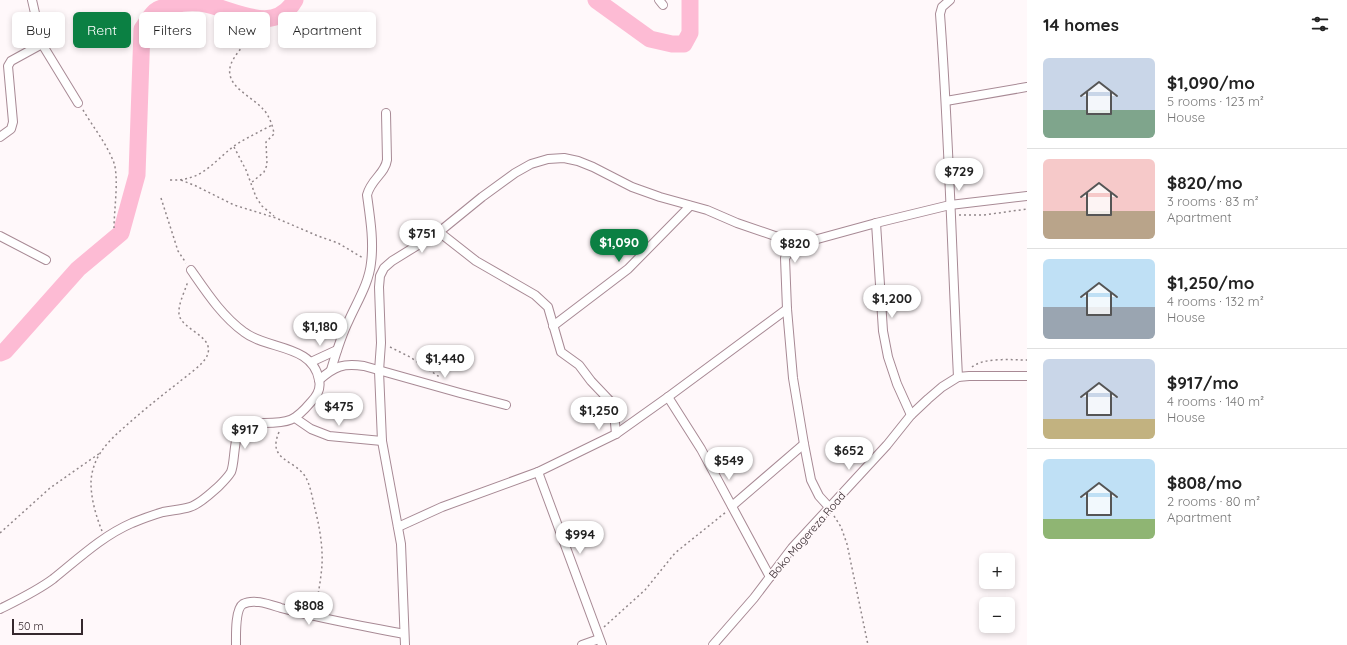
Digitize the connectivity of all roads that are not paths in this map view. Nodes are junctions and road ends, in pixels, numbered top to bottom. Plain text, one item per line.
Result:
1 (32, 0) edge
2 (950, 0) edge
3 (35, 12) edge
4 (35, 48) edge
5 (44, 48) edge
6 (1027, 87) edge
7 (946, 101) junction
8 (78, 103) road end
9 (386, 113) dead end
10 (0, 138) edge
11 (1027, 196) edge
12 (690, 206) junction
13 (950, 209) junction
14 (876, 222) junction
15 (439, 232) junction
16 (0, 236) edge
17 (791, 249) junction
18 (46, 260) dead end
19 (191, 270) road end
20 (786, 309) junction
21 (553, 326) junction
22 (337, 350) junction
23 (311, 362) junction
24 (331, 370) junction
25 (378, 371) junction
26 (1027, 376) edge
27 (958, 377) junction
28 (319, 380) junction
29 (668, 397) junction
30 (506, 405) dead end
31 (911, 415) junction
32 (295, 418) junction
33 (616, 434) junction
34 (382, 441) junction
35 (804, 444) junction
36 (538, 472) junction
37 (732, 506) junction
38 (830, 507) junction
39 (398, 527) junction
40 (770, 576) junction
41 (0, 608) edge
42 (404, 634) junction
43 (600, 639) edge
44 (236, 645) edge
45 (404, 645) edge
46 (582, 645) edge
47 (713, 645) edge

1 - 3 street
2 - 7 street
4 - 10 street
5 - 8 street
6 - 7 street
7 - 13 street
9 - 22 street
11 - 13 street
12 - 15 street
12 - 17 street
12 - 21 street
13 - 14 street
13 - 27 street
14 - 17 street
14 - 31 street
15 - 21 street
15 - 25 street
16 - 18 street
17 - 20 street
19 - 23 street
20 - 29 street
20 - 35 street
21 - 33 street
22 - 23 street
22 - 24 street
23 - 28 street
24 - 25 street
24 - 28 street
25 - 30 street
25 - 34 street
26 - 27 street, Boko Magereza Road
27 - 31 street, Boko Magereza Road
28 - 32 street
29 - 33 street
29 - 37 street
31 - 38 street, Boko Magereza Road
32 - 34 street
32 - 41 street
33 - 36 street
34 - 39 street
35 - 37 street
35 - 38 street
36 - 39 street
36 - 43 street
37 - 40 street
38 - 40 street, Boko Magereza Road
39 - 42 street
40 - 47 street, Boko Magereza Road
42 - 44 street
42 - 45 street
43 - 46 street

